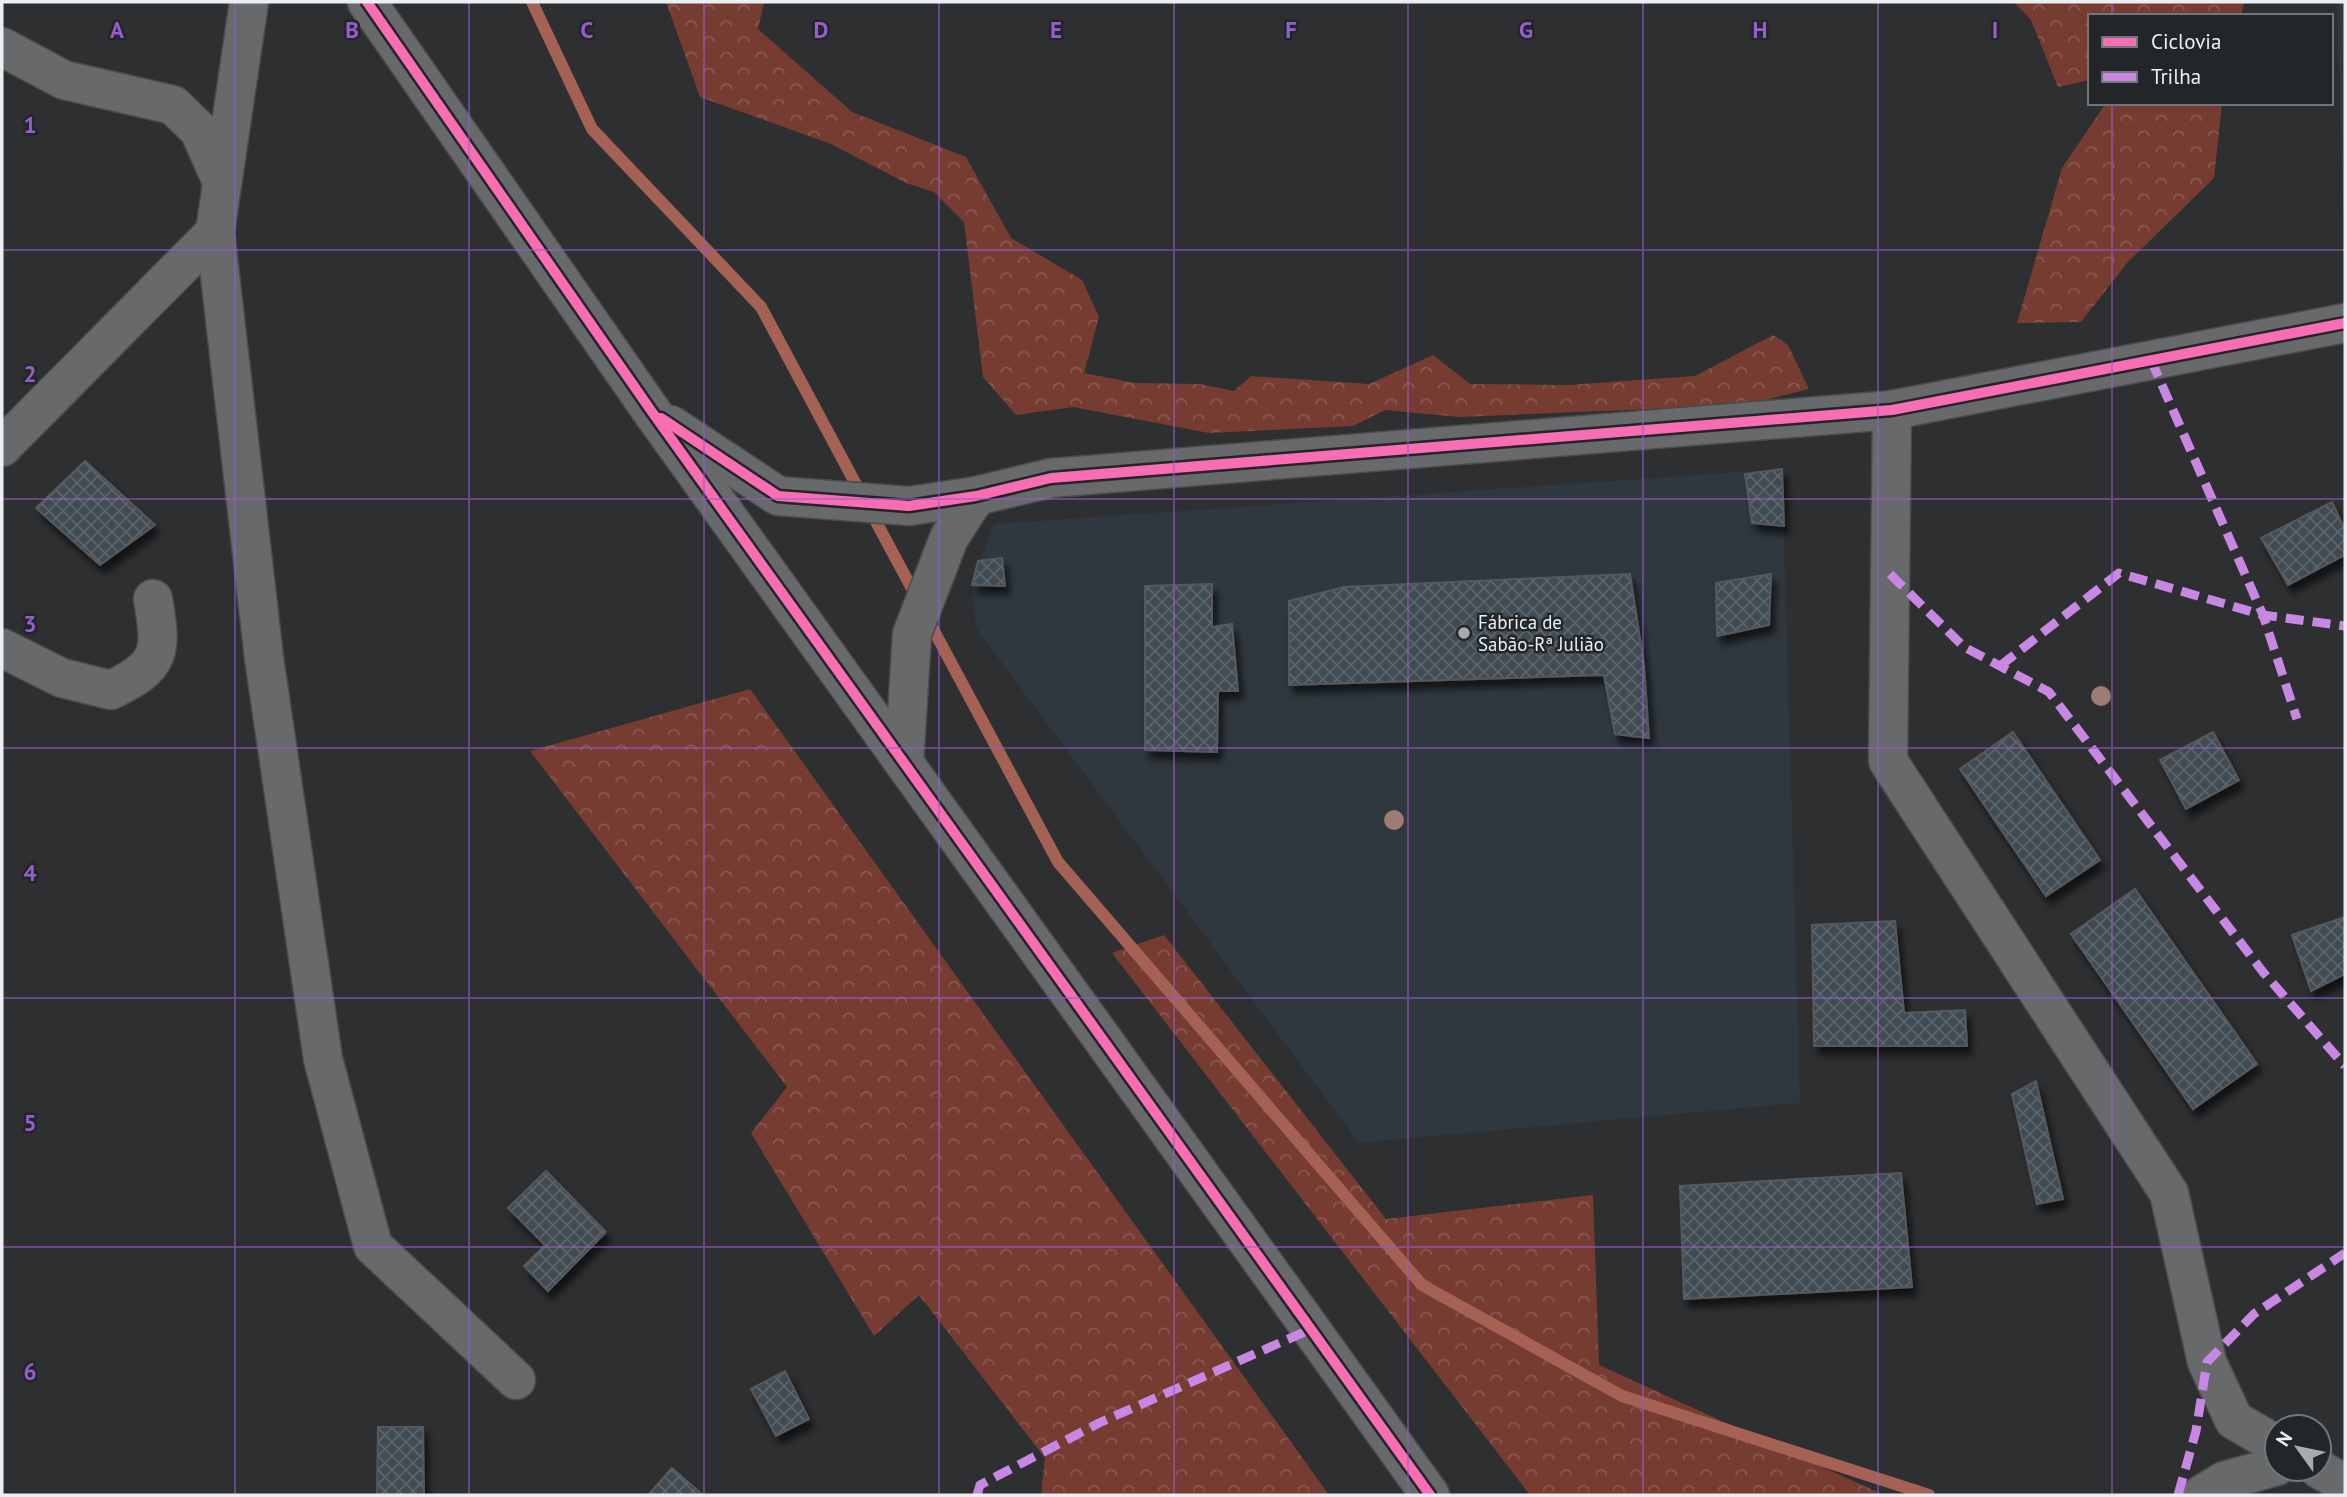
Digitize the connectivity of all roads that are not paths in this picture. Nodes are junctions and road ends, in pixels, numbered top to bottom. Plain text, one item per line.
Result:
1 (249, 2) edge
2 (367, 2) edge
3 (2, 47) edge
4 (222, 182) junction
5 (215, 232) junction
6 (2345, 323) edge
7 (1892, 410) junction
8 (652, 412) junction
9 (2, 447) edge
10 (976, 496) junction
11 (153, 598) dead end
12 (2, 648) edge
13 (904, 763) junction
14 (516, 1380) dead end
15 (2263, 1437) edge
16 (2263, 1470) edge
17 (1430, 1495) edge
18 (2201, 1495) edge

1 - 4 street
2 - 8 street
3 - 4 street
4 - 5 street
5 - 9 street
5 - 14 street
6 - 7 street
7 - 10 street
7 - 15 street
8 - 10 street
8 - 13 street
10 - 13 street
11 - 12 street
13 - 17 street
16 - 18 street

